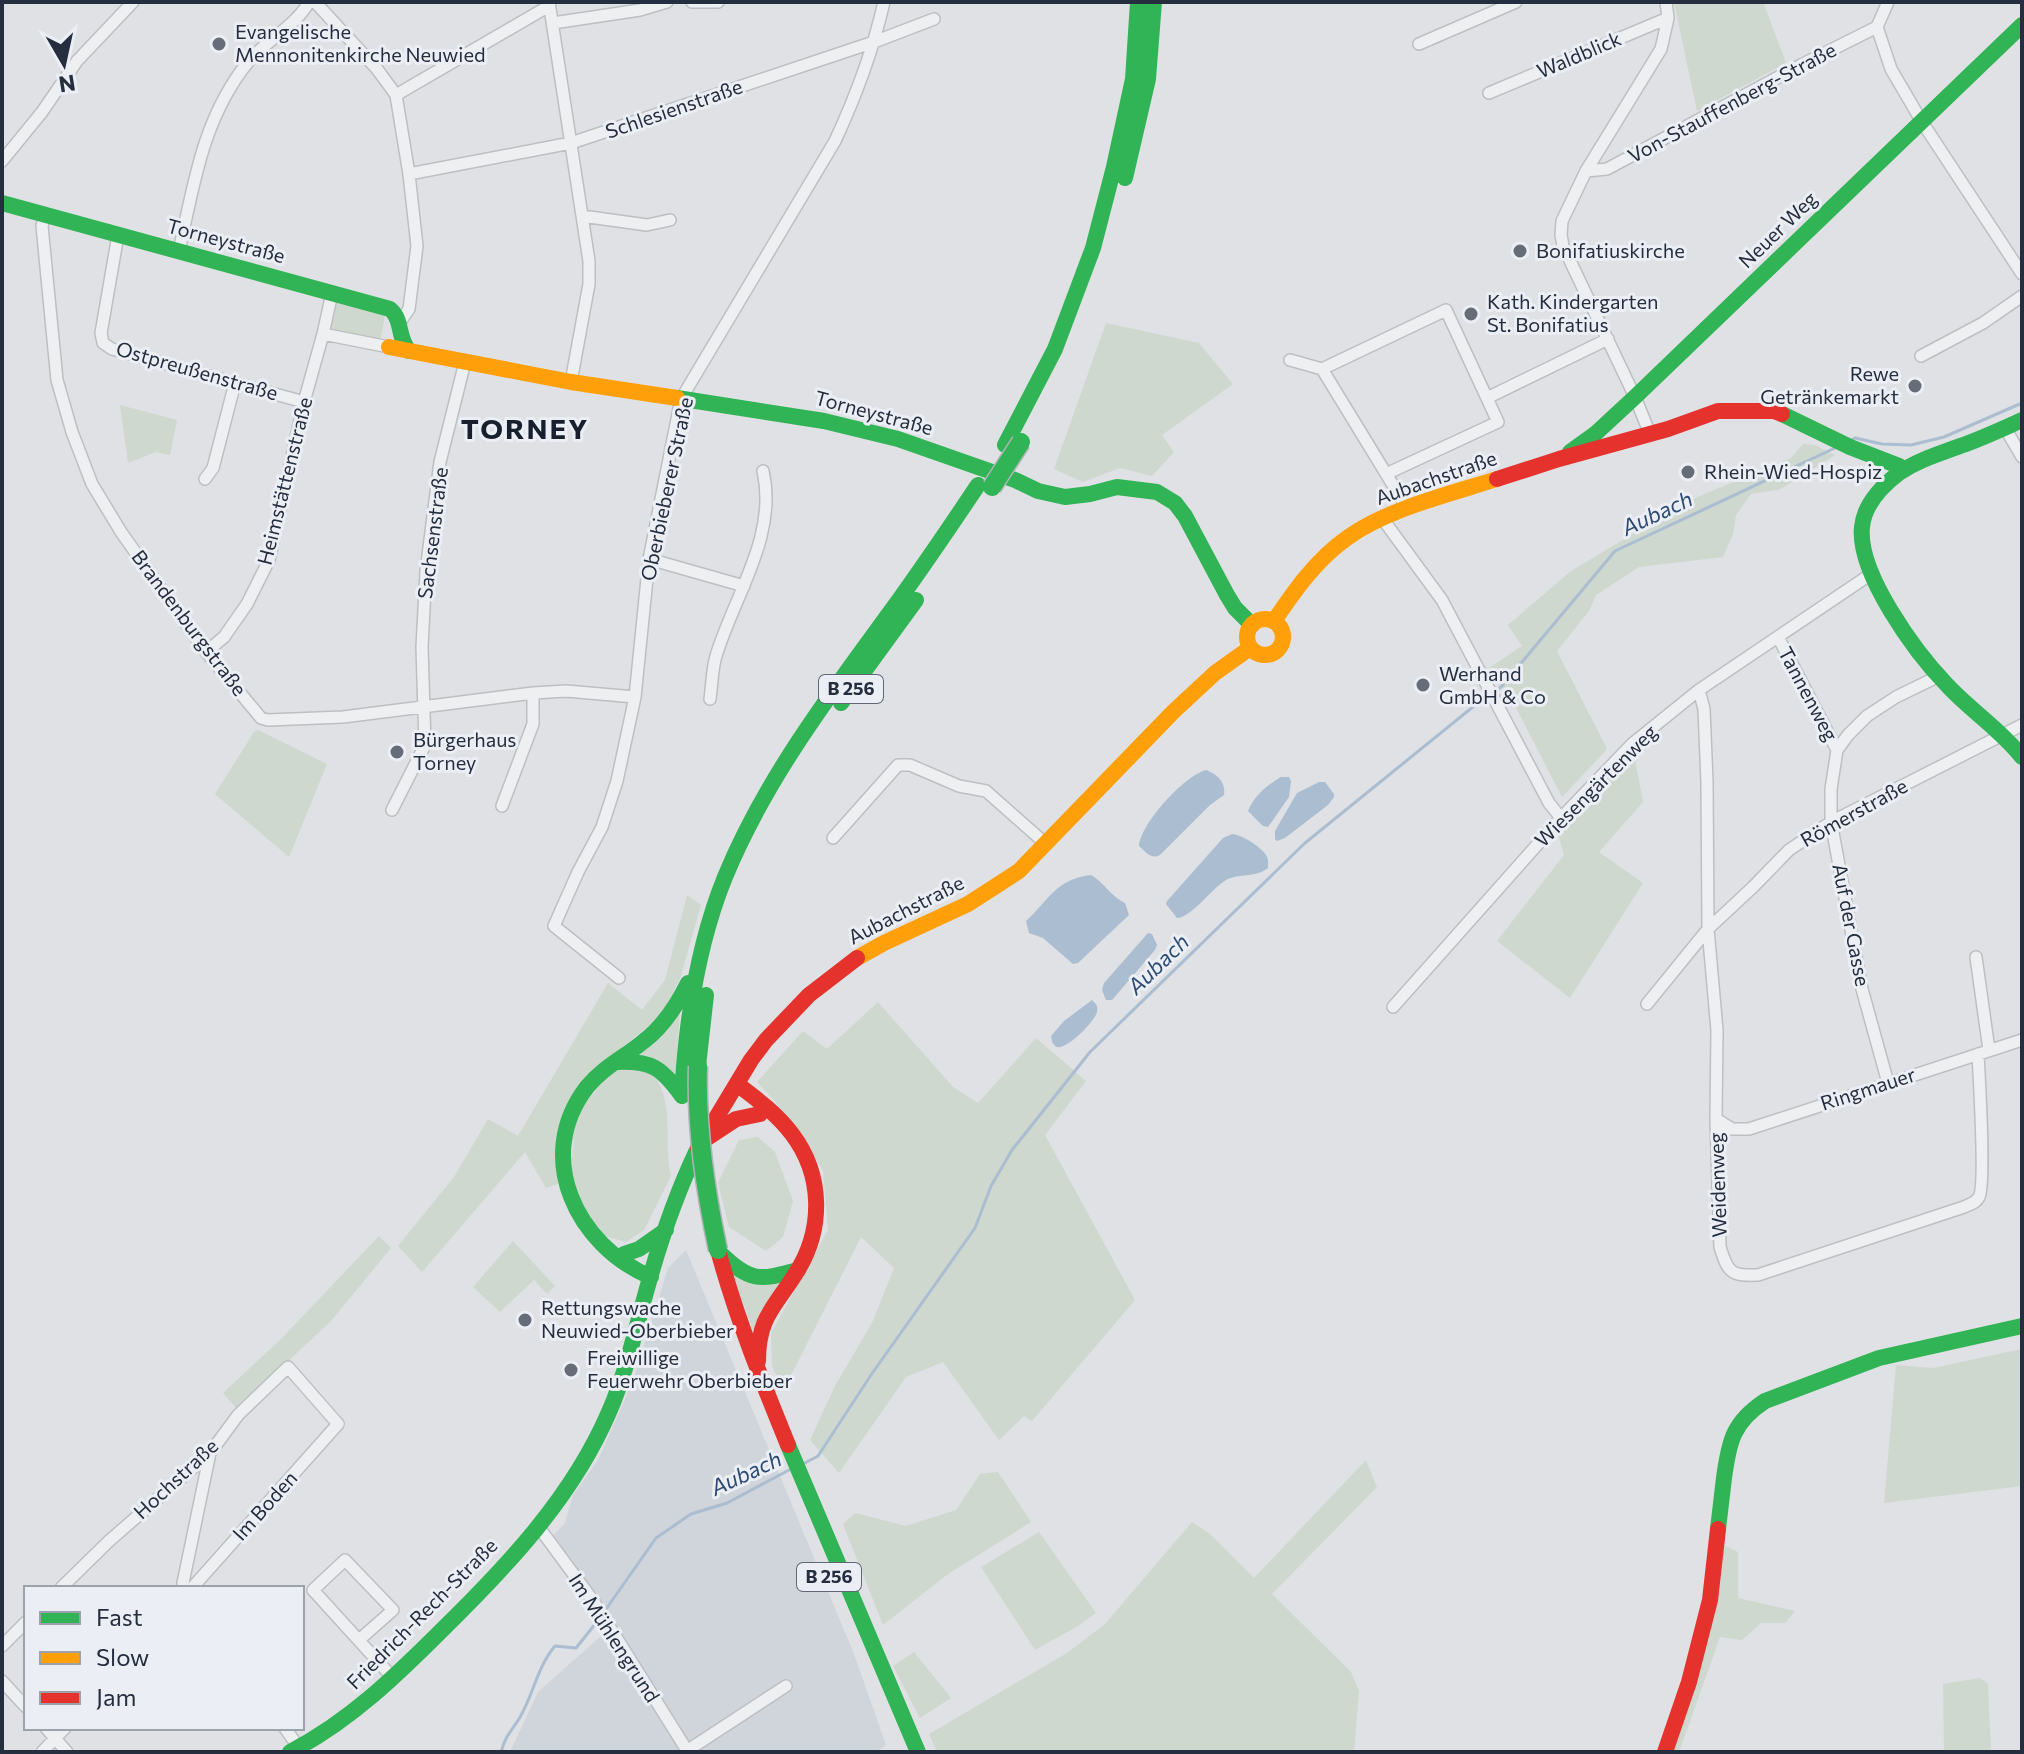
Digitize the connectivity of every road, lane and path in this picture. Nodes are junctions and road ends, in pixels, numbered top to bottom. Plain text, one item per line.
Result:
1 (133, 2) edge
2 (312, 2) edge
3 (667, 2) edge
4 (692, 2) edge
5 (718, 2) edge
6 (884, 2) edge
7 (1138, 2) edge
8 (1154, 2) edge
9 (1516, 2) edge
10 (1666, 2) edge
11 (1888, 2) edge
12 (549, 4) edge
13 (1668, 18) junction
14 (934, 19) dead end
15 (553, 23) junction
16 (1877, 27) junction
17 (2019, 34) edge
18 (874, 42) junction
19 (1419, 44) dead end
20 (1489, 93) dead end
21 (396, 95) junction
22 (1922, 122) junction
23 (571, 143) junction
24 (2, 161) edge
25 (1586, 171) junction
26 (409, 174) junction
27 (2, 203) edge
28 (45, 214) junction
29 (582, 216) junction
30 (670, 220) dead end
31 (118, 235) junction
32 (179, 251) junction
33 (2021, 270) edge
34 (332, 293) junction
35 (2022, 296) edge
36 (400, 322) junction
37 (323, 334) junction
38 (1608, 339) junction
39 (389, 347) joint
40 (409, 351) junction
41 (1921, 356) dead end
42 (1290, 360) dead end
43 (465, 362) junction
44 (1322, 369) junction
45 (571, 382) junction
46 (235, 383) junction
47 (1635, 397) junction
48 (1487, 398) junction
49 (681, 399) junction
50 (304, 402) junction
51 (2013, 424) edge
52 (1650, 434) junction
53 (1013, 444) junction
54 (2022, 457) edge
55 (1559, 459) junction
56 (1903, 470) junction
57 (763, 471) dead end
58 (1386, 474) junction
59 (205, 479) dead end
60 (985, 486) junction
61 (1407, 508) junction
62 (1382, 518) junction
63 (649, 559) junction
64 (1871, 574) junction
65 (744, 586) junction
66 (1274, 621) junction
67 (1252, 625) junction
68 (1778, 637) junction
69 (1250, 648) junction
70 (206, 652) junction
71 (1939, 676) junction
72 (1699, 690) junction
73 (533, 693) junction
74 (635, 697) junction
75 (710, 699) dead end
76 (424, 708) junction
77 (2022, 725) edge
78 (2003, 735) junction
79 (1837, 750) junction
80 (2022, 757) edge
81 (502, 806) dead end
82 (392, 810) dead end
83 (1561, 818) junction
84 (1831, 822) junction
85 (833, 838) dead end
86 (1046, 844) junction
87 (1708, 929) junction
88 (1976, 957) dead end
89 (699, 959) junction
90 (619, 978) dead end
91 (1647, 1004) dead end
92 (1393, 1007) dead end
93 (2022, 1040) edge
94 (1983, 1052) junction
95 (616, 1062) junction
96 (1888, 1083) junction
97 (737, 1084) junction
98 (682, 1096) junction
99 (760, 1114) junction
100 (1716, 1119) junction
101 (779, 1122) junction
102 (701, 1142) junction
103 (666, 1230) junction
104 (596, 1238) junction
105 (711, 1252) junction
106 (624, 1254) junction
107 (798, 1270) junction
108 (651, 1277) junction
109 (2022, 1326) edge
110 (288, 1367) joint
111 (760, 1377) junction
112 (762, 1400) junction
113 (210, 1453) junction
114 (538, 1526) junction
115 (63, 1586) edge
116 (184, 1586) edge
117 (194, 1586) edge
118 (24, 1624) edge
119 (359, 1640) junction
120 (2, 1646) edge
121 (393, 1678) junction
122 (2, 1681) edge
123 (786, 1686) dead end
124 (24, 1705) edge
125 (48, 1730) edge
126 (63, 1730) edge
127 (286, 1730) edge
128 (56, 1738) junction
129 (295, 1750) edge
130 (42, 1752) edge
131 (67, 1752) edge
132 (687, 1752) edge
133 (903, 1752) edge
134 (918, 1752) edge
135 (1665, 1752) edge

1 - 24 street
2 - 21 street
2 - 32 street
3 - 15 street
4 - 5 street
6 - 18 street, Oberbieberer Straße
7 - 53 main road, B 256
8 - 53 main road, B 256
9 - 19 street
10 - 13 street
11 - 16 street
12 - 15 street
12 - 21 street
13 - 20 street, Waldblick
13 - 25 street
14 - 18 street, Schlesienstraße
15 - 23 street
16 - 22 street
16 - 25 street, Von-Stauffenberg-Straße
17 - 22 main road, Neuer Weg
18 - 23 street, Schlesienstraße
18 - 49 street, Oberbieberer Straße
21 - 26 street
22 - 33 street
22 - 47 main road, Neuer Weg
23 - 26 street, Schlesienstraße
23 - 29 street
25 - 38 street
26 - 36 street
27 - 28 main road, Torneystraße
28 - 31 main road, Torneystraße
28 - 70 street, Brandenburgstraße
29 - 30 street
29 - 45 street
31 - 32 main road, Torneystraße
31 - 46 street, Ostpreußenstraße
32 - 34 main road, Torneystraße
34 - 36 main road, Torneystraße
34 - 37 street, Heimstättenstraße
35 - 41 street
36 - 40 main road
37 - 39 street, Torneystraße
37 - 50 street, Heimstättenstraße
38 - 47 street
38 - 48 street
39 - 40 main road, Torneystraße
40 - 43 main road, Torneystraße
42 - 44 street
43 - 45 main road, Torneystraße
43 - 76 street, Sachsenstraße
44 - 48 street
44 - 58 street
45 - 49 main road, Torneystraße
46 - 50 street, Ostpreußenstraße
46 - 59 street
47 - 52 street
47 - 55 main road, Neuer Weg
48 - 58 street
49 - 63 street, Oberbieberer Straße
49 - 67 main road, Torneystraße
50 - 70 street, Heimstättenstraße
51 - 54 street
51 - 56 main road
52 - 55 main road, Aubachstraße
52 - 56 main road, Aubachstraße
53 - 60 main road, B 256, bridge
55 - 61 main road, Aubachstraße
56 - 64 main road
57 - 65 street
58 - 61 street
60 - 89 main road, B 256
60 - 105 main road, B 256, bridge
61 - 62 main road, Aubachstraße
62 - 66 main road, Aubachstraße
62 - 83 street
63 - 65 street
63 - 74 street, Oberbieberer Straße
64 - 68 street, Wiesengärtenweg
64 - 71 main road
65 - 75 street
66 - 67 main road
66 - 69 main road
67 - 69 main road
68 - 72 street, Wiesengärtenweg
68 - 79 street, Tannenweg
69 - 86 main road, Aubachstraße
70 - 76 street, Brandenburgstraße
71 - 78 main road
71 - 79 street
72 - 83 street, Wiesengärtenweg
72 - 87 street, Weidenweg
73 - 74 street, Brandenburgstraße
73 - 76 street, Brandenburgstraße
73 - 81 street
74 - 90 street, Oberbieberer Straße
76 - 82 street, Sachsenstraße
77 - 78 street, Römerstraße
78 - 80 main road
78 - 84 street, Römerstraße
79 - 84 street, Auf der Gasse
83 - 92 street, Wiesengärtenweg
84 - 87 street, Römerstraße
84 - 96 street, Auf der Gasse
85 - 86 street
86 - 97 main road, Aubachstraße
87 - 91 street, Römerstraße
87 - 100 street, Weidenweg
88 - 94 street
89 - 95 main road
89 - 98 main road, B 256
93 - 94 street, Ringmauer
94 - 96 street, Ringmauer
94 - 100 street, Weidenweg
95 - 98 main road
95 - 104 main road
96 - 100 street, Ringmauer
97 - 99 main road
97 - 101 main road
97 - 102 main road, Aubachstraße
98 - 105 main road, B 256
99 - 101 main road
99 - 102 main road
101 - 107 main road
102 - 103 main road, Aubachstraße
103 - 106 main road
103 - 108 main road, Aubachstraße
104 - 106 main road
104 - 108 main road
105 - 107 main road
105 - 111 main road, B 256
105 - 112 main road, B 256
106 - 108 main road
107 - 111 main road
108 - 114 main road, Aubachstraße
109 - 135 main road
110 - 113 street, Hochstraße
110 - 117 street, Im Boden
111 - 112 main road, B 256
112 - 133 main road, B 256
112 - 134 main road, B 256
113 - 115 street, Hochstraße
113 - 116 street
114 - 121 main road, Friedrich-Rech-Straße
114 - 132 street, Im Mühlengrund
118 - 120 street
119 - 119 street
119 - 121 street
121 - 129 main road, Friedrich-Rech-Straße
122 - 124 street
123 - 132 street
125 - 128 street
126 - 128 street
127 - 129 street
128 - 130 street
128 - 131 street

